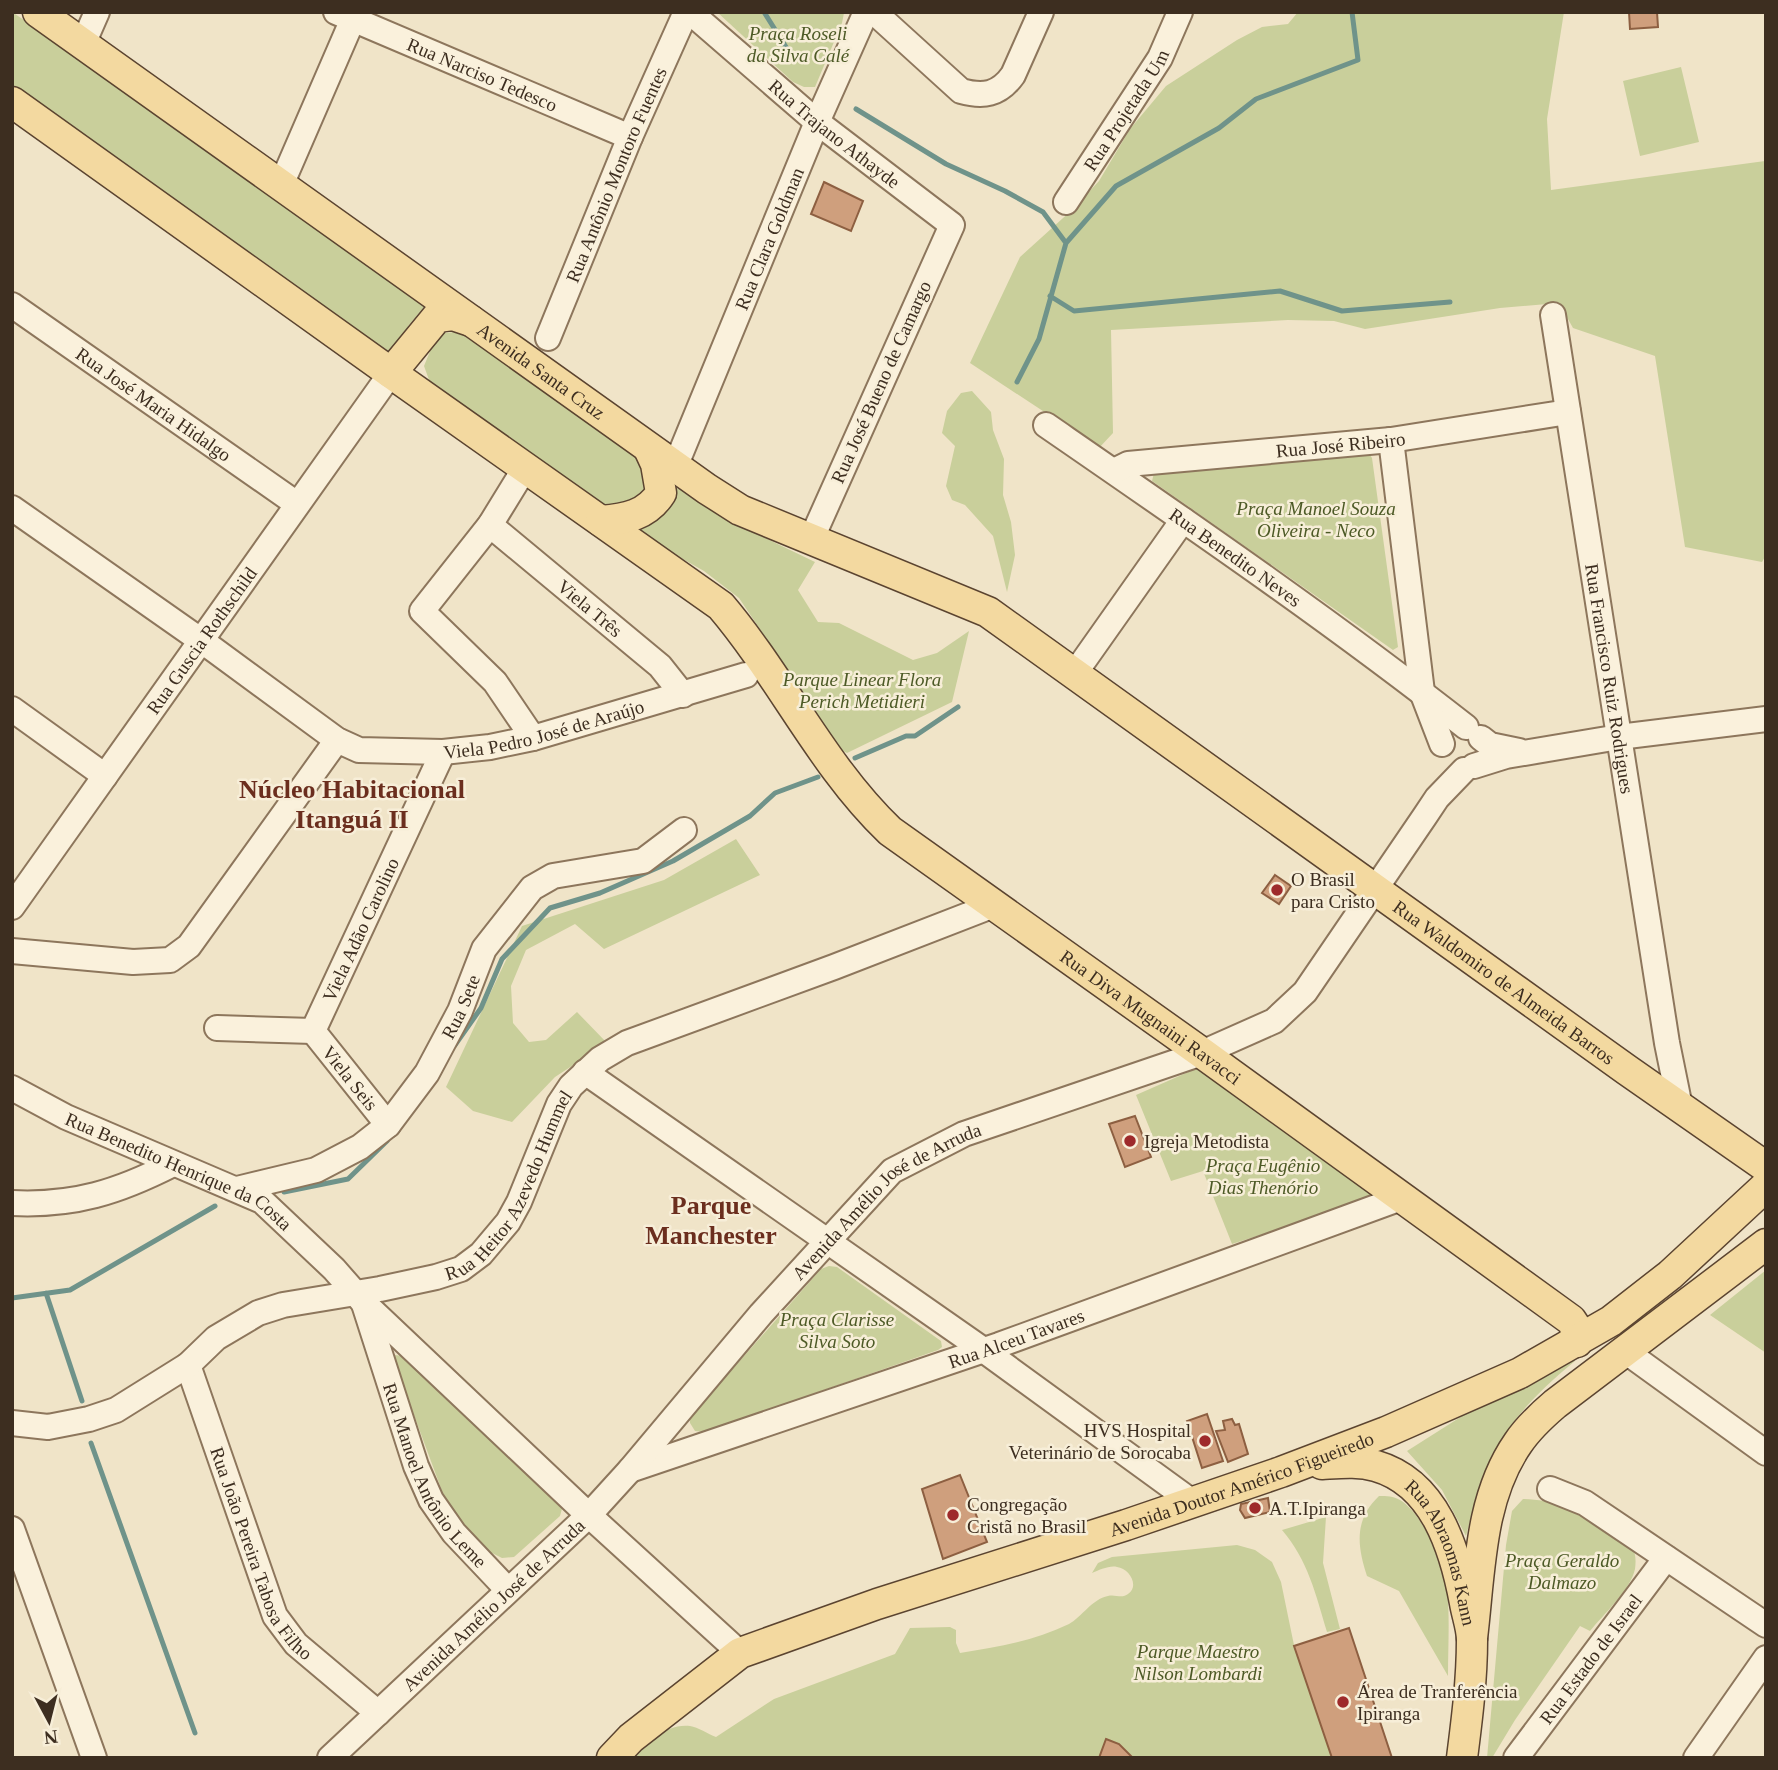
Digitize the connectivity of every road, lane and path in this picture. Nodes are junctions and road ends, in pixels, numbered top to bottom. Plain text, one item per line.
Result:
1 (38, 12) edge
2 (97, 12) edge
3 (688, 12) edge
4 (866, 12) edge
5 (874, 12) edge
6 (1041, 12) edge
7 (1180, 12) edge
8 (348, 15) edge
9 (83, 44) junction
10 (15, 110) edge
11 (817, 122) junction
12 (631, 137) junction
13 (281, 185) junction
14 (1066, 202) dead end
15 (952, 225) joint
16 (12, 305) edge
17 (1553, 315) dead end
18 (437, 317) junction
19 (475, 323) junction
20 (548, 338) junction
21 (521, 355) junction
22 (391, 373) junction
23 (547, 375) junction
24 (422, 396) junction
25 (1568, 412) junction
26 (1046, 425) dead end
27 (1391, 440) junction
28 (525, 468) junction
29 (1114, 471) junction
30 (668, 480) junction
31 (297, 504) junction
32 (12, 508) edge
33 (1183, 520) junction
34 (601, 521) junction
35 (490, 525) junction
36 (811, 540) junction
37 (201, 641) junction
38 (752, 664) junction
39 (1075, 673) junction
40 (1422, 692) junction
41 (683, 695) junction
42 (12, 709) edge
43 (1766, 719) edge
44 (1474, 732) junction
45 (1619, 737) junction
46 (533, 738) junction
47 (337, 740) junction
48 (1442, 744) junction
49 (443, 752) junction
50 (1533, 752) junction
51 (1469, 768) junction
52 (106, 776) junction
53 (684, 830) dead end
54 (1375, 890) junction
55 (15, 901) edge
56 (994, 905) junction
57 (12, 951) edge
58 (217, 1028) dead end
59 (313, 1031) junction
60 (1667, 1042) junction
61 (1202, 1053) junction
62 (1627, 1070) junction
63 (585, 1072) junction
64 (12, 1088) edge
65 (1679, 1107) junction
66 (388, 1125) junction
67 (173, 1164) junction
68 (1766, 1167) edge
69 (1766, 1186) edge
70 (237, 1189) junction
71 (1401, 1198) junction
72 (12, 1203) edge
73 (1766, 1220) edge
74 (827, 1242) junction
75 (1766, 1244) edge
76 (334, 1269) junction
77 (367, 1295) junction
78 (324, 1298) junction
79 (387, 1324) junction
80 (1653, 1328) junction
81 (1577, 1342) junction
82 (982, 1349) junction
83 (379, 1351) junction
84 (1625, 1351) junction
85 (188, 1365) junction
86 (12, 1423) edge
87 (1766, 1453) edge
88 (630, 1471) junction
89 (1281, 1472) junction
90 (1161, 1479) junction
91 (1550, 1489) dead end
92 (1191, 1501) junction
93 (1156, 1513) junction
94 (589, 1515) junction
95 (12, 1529) edge
96 (1665, 1558) junction
97 (507, 1589) junction
98 (1766, 1625) edge
99 (1472, 1637) junction
100 (740, 1653) junction
101 (1766, 1658) edge
102 (378, 1713) junction
103 (94, 1758) edge
104 (330, 1758) edge
105 (611, 1758) edge
106 (1462, 1758) edge
107 (1516, 1758) edge
108 (1696, 1758) edge

1 - 9 main road, Avenida Santa Cruz
2 - 9 street
3 - 11 street, Rua Trajano Athayde
3 - 12 street, Rua Antônio Montoro Fuentes
4 - 11 street, Rua Clara Goldman
5 - 6 street
7 - 14 street, Rua Projetada Um
8 - 12 street, Rua Narciso Tedesco
8 - 13 street
9 - 13 main road, Avenida Santa Cruz
10 - 22 main road
11 - 15 street, Rua Trajano Athayde
11 - 30 street, Rua Clara Goldman
12 - 20 street, Rua Antônio Montoro Fuentes
13 - 19 main road, Avenida Santa Cruz
15 - 36 street, Rua José Bueno de Camargo
16 - 31 street, Rua José Maria Hidalgo
17 - 25 street, Rua Francisco Ruiz Rodrigues
18 - 19 main road
18 - 22 main road
18 - 24 main road
19 - 21 main road, Avenida Santa Cruz
20 - 21 street
20 - 23 street, Rua Antônio Montoro Fuentes
21 - 23 main road, Avenida Santa Cruz
22 - 24 main road
22 - 31 street, Rua Guscia Rothschild
23 - 30 main road, Avenida Santa Cruz
24 - 28 main road
25 - 27 street, Rua José Ribeiro
25 - 45 street, Rua Francisco Ruiz Rodrigues
26 - 29 street, Rua Benedito Neves
27 - 29 street, Rua José Ribeiro
27 - 40 street
28 - 34 main road
28 - 35 street
29 - 33 street, Rua Benedito Neves
30 - 34 main road
30 - 36 main road
31 - 37 street, Rua Guscia Rothschild
32 - 37 street, Viela Pedro José de Araújo
33 - 39 street
33 - 40 street, Rua Benedito Neves
34 - 38 main road
35 - 41 street, Viela Três
35 - 46 street
36 - 39 main road
37 - 47 street, Viela Pedro José de Araújo
37 - 52 street, Rua Guscia Rothschild
38 - 41 street, Viela Pedro José de Araújo
38 - 56 main road, Rua Diva Mugnaini Ravacci
39 - 54 main road, Rua Waldomiro de Almeida Barros
40 - 44 street, Rua Benedito Neves
40 - 48 street
41 - 46 street, Viela Pedro José de Araújo
42 - 52 street
43 - 45 street
44 - 48 street
44 - 50 street, Rua Benedito Neves
44 - 51 street, Avenida Amélio José de Arruda
45 - 50 street
45 - 60 street, Rua Francisco Ruiz Rodrigues
46 - 49 street, Viela Pedro José de Araújo
47 - 49 street, Viela Pedro José de Araújo
47 - 57 street
48 - 51 street
49 - 59 street, Viela Adão Carolino
50 - 51 street
51 - 54 street, Avenida Amélio José de Arruda
52 - 55 street, Rua Guscia Rothschild
53 - 66 street, Rua Sete
54 - 61 street, Avenida Amélio José de Arruda
54 - 62 main road, Rua Waldomiro de Almeida Barros
56 - 61 main road, Rua Diva Mugnaini Ravacci
56 - 63 street, Rua Heitor Azevedo Hummel
58 - 59 street
59 - 66 street, Viela Seis
60 - 62 street
60 - 65 street, Rua Francisco Ruiz Rodrigues
61 - 71 main road, Rua Diva Mugnaini Ravacci
61 - 74 street, Avenida Amélio José de Arruda
62 - 65 main road, Rua Waldomiro de Almeida Barros
63 - 74 street
63 - 77 street, Rua Heitor Azevedo Hummel
64 - 67 street, Rua Benedito Henrique da Costa
65 - 68 main road, Rua Waldomiro de Almeida Barros
66 - 70 street, Rua Sete
67 - 70 street, Rua Benedito Henrique da Costa
67 - 72 street
69 - 81 main road, Avenida Doutor Américo Figueiredo
70 - 76 street, Rua Benedito Henrique da Costa
71 - 81 main road, Rua Diva Mugnaini Ravacci
71 - 82 street, Rua Alceu Tavares
73 - 80 main road
74 - 82 street
74 - 88 street, Avenida Amélio José de Arruda
75 - 80 main road
76 - 77 street, Rua Benedito Henrique da Costa
76 - 78 street
77 - 78 street, Rua Heitor Azevedo Hummel
77 - 79 street
77 - 83 street, Rua Manoel Antônio Leme
78 - 85 street, Rua Heitor Azevedo Hummel
79 - 83 street
79 - 94 street
80 - 84 main road
81 - 89 main road, Avenida Doutor Américo Figueiredo
82 - 88 street, Rua Alceu Tavares
82 - 90 street
83 - 97 street, Rua Manoel Antônio Leme
84 - 87 street
84 - 99 main road
85 - 86 street, Rua Heitor Azevedo Hummel
85 - 102 street, Rua João Pereira Tabosa Filho
88 - 94 street, Avenida Amélio José de Arruda
89 - 92 main road, Avenida Doutor Américo Figueiredo
89 - 99 main road, Rua Abraomas Kann
90 - 92 street
90 - 93 street
91 - 96 street
92 - 93 main road, Avenida Doutor Américo Figueiredo
93 - 100 main road, Avenida Doutor Américo Figueiredo
94 - 97 street, Avenida Amélio José de Arruda
94 - 100 street
95 - 103 street
96 - 98 street
96 - 107 street, Rua Estado de Israel
97 - 102 street, Avenida Amélio José de Arruda
99 - 106 main road, Rua Abraomas Kann
100 - 105 main road, Avenida Doutor Américo Figueiredo
101 - 108 street
102 - 104 street, Avenida Amélio José de Arruda

